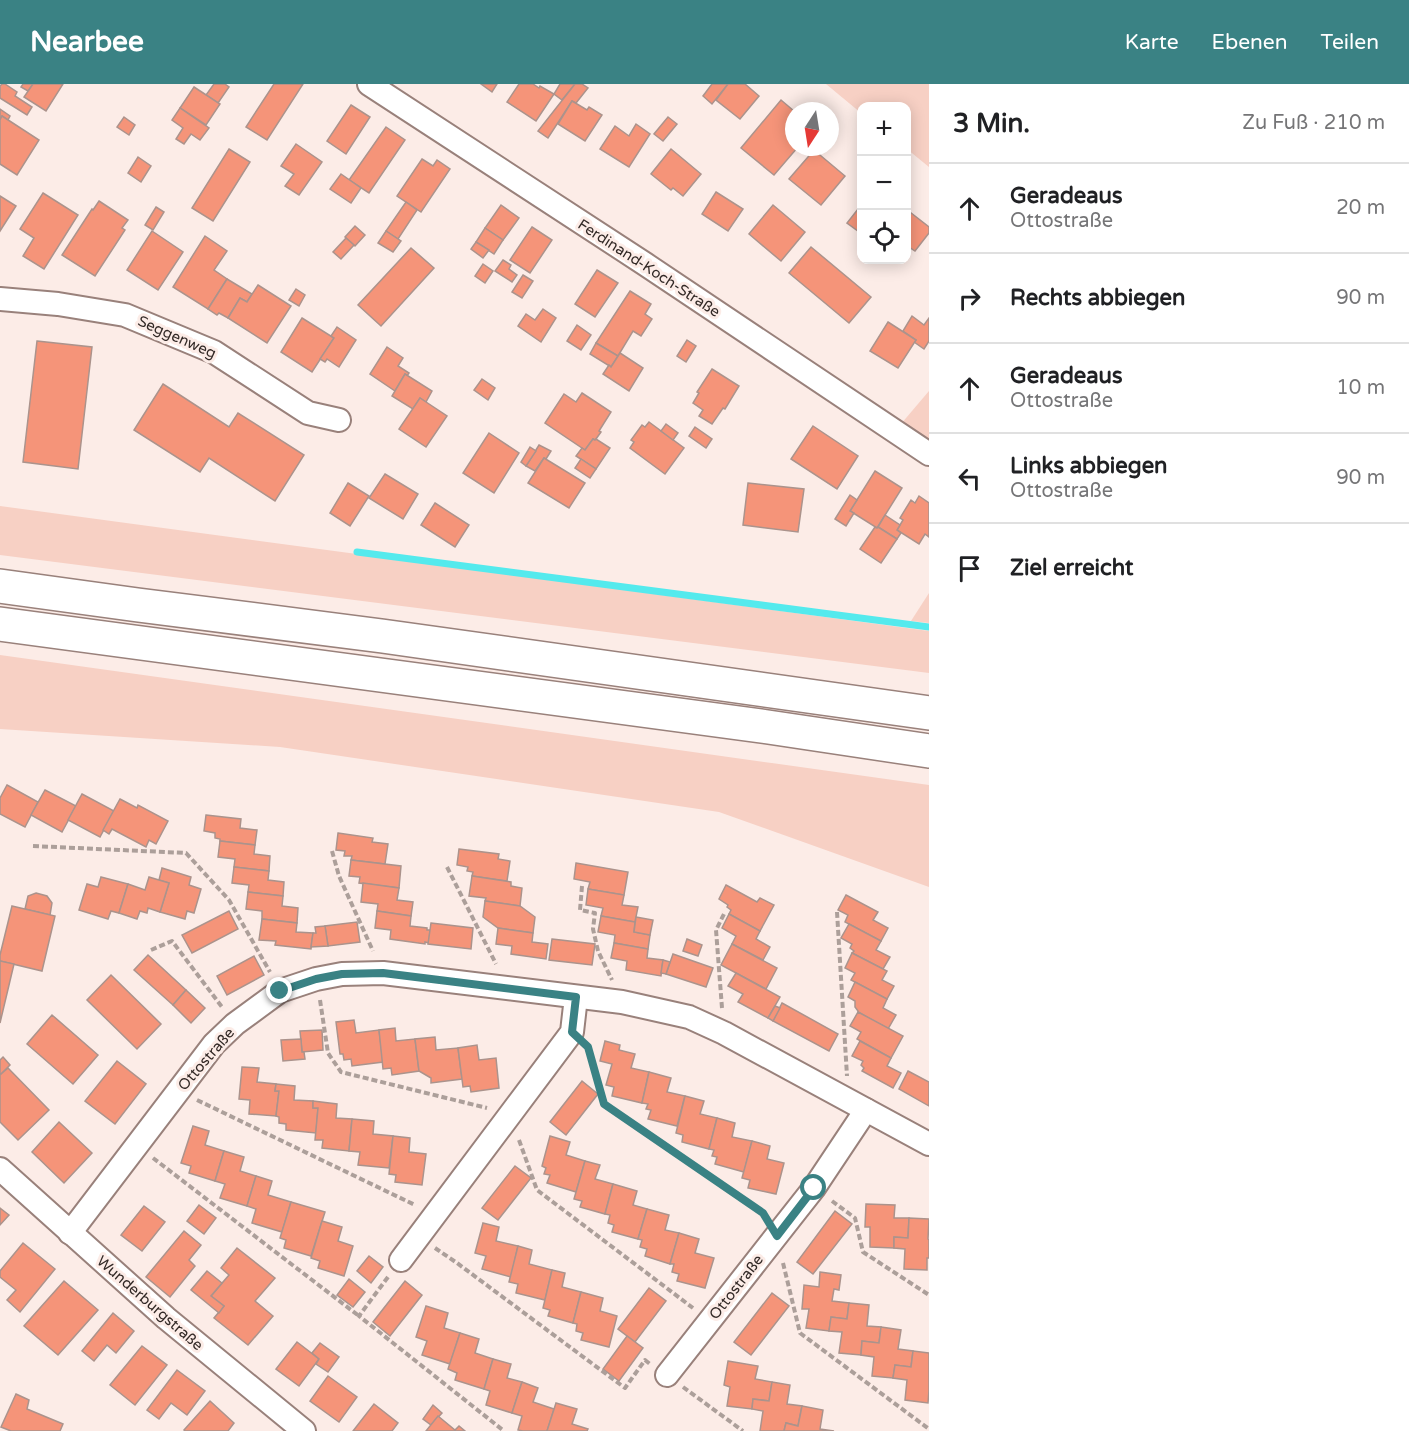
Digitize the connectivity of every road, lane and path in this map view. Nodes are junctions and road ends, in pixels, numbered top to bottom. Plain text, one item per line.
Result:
1 (369, 84) edge
2 (0, 299) edge
3 (339, 420) dead end
4 (929, 454) edge
5 (0, 586) edge
6 (0, 624) edge
7 (929, 713) edge
8 (929, 751) edge
9 (33, 846) dead end
10 (332, 851) dead end
11 (447, 867) dead end
12 (582, 886) dead end
13 (725, 912) dead end
14 (837, 912) dead end
15 (151, 950) dead end
16 (383, 973) junction
17 (316, 979) junction
18 (508, 988) junction
19 (280, 991) junction
20 (576, 997) junction
21 (622, 1002) junction
22 (235, 1024) junction
23 (572, 1032) junction
24 (724, 1033) junction
25 (178, 1090) junction
26 (857, 1105) junction
27 (508, 1118) junction
28 (929, 1144) edge
29 (136, 1146) junction
30 (0, 1169) edge
31 (814, 1188) junction
32 (434, 1217) junction
33 (70, 1233) junction
34 (777, 1236) junction
35 (418, 1238) junction
36 (401, 1260) joint
37 (929, 1294) edge
38 (359, 1316) junction
39 (710, 1321) junction
40 (667, 1376) junction
41 (929, 1429) edge
42 (304, 1431) edge
43 (504, 1431) edge
44 (743, 1431) edge

1 - 4 street, Ferdinand-Koch-Straße
2 - 3 street, Seggenweg
5 - 7 highway
6 - 8 highway
9 - 19 path
10 - 16 path
11 - 18 path
12 - 21 path
13 - 24 path
14 - 26 path
15 - 22 path
16 - 17 street, Ottostraße
16 - 18 street, Ottostraße
17 - 19 street, Ottostraße
17 - 27 path
18 - 20 street, Ottostraße
19 - 22 street, Ottostraße
20 - 21 street, Ottostraße
20 - 23 street
21 - 24 street, Ottostraße
22 - 25 street, Ottostraße
23 - 27 street
23 - 34 path
24 - 26 street, Ottostraße
25 - 29 street, Ottostraße
25 - 32 path
26 - 28 street, Ottostraße
26 - 31 street, Ottostraße
27 - 32 street
27 - 39 path
29 - 33 street, Ottostraße
29 - 38 path
30 - 33 street, Wunderburgstraße
31 - 34 street, Ottostraße
31 - 37 path
32 - 35 street
33 - 42 street, Wunderburgstraße
34 - 39 street, Ottostraße
34 - 41 path
35 - 36 street
35 - 40 path
36 - 38 path
38 - 43 path
39 - 40 street, Ottostraße
40 - 44 path

